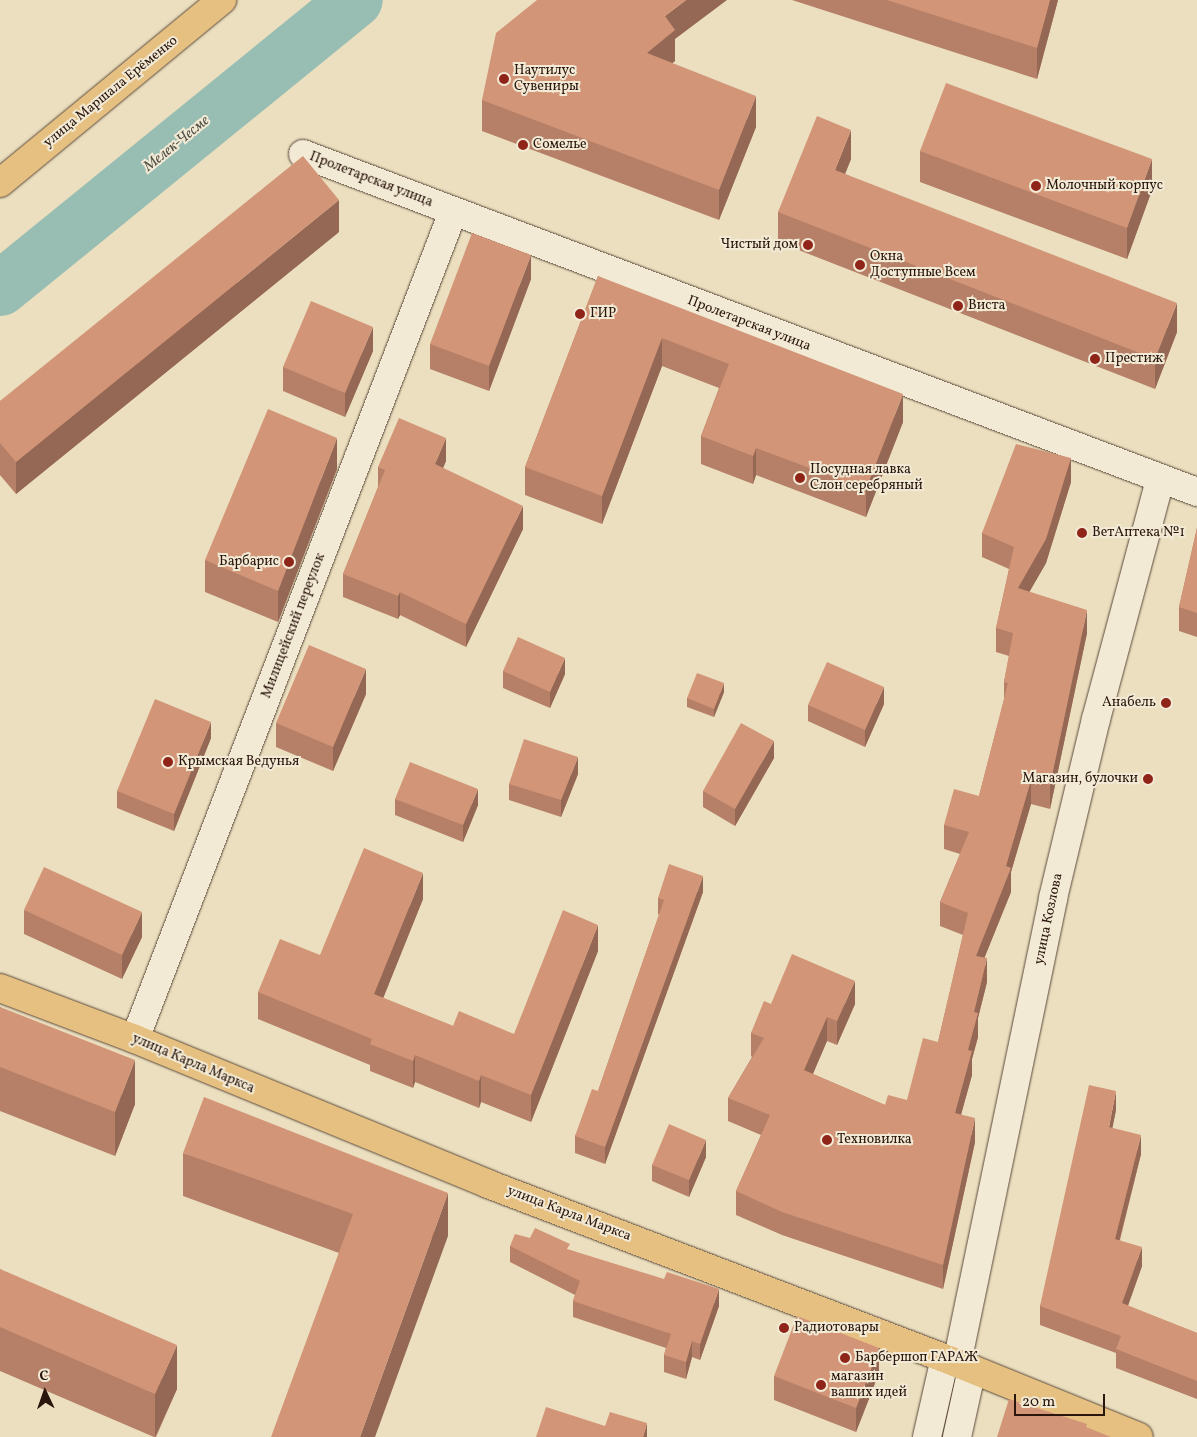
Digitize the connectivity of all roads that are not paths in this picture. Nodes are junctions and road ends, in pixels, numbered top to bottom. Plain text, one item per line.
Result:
1 (222, 0) edge
2 (303, 154) edge
3 (0, 183) edge
4 (453, 212) junction
5 (1160, 480) junction
6 (1197, 492) edge
7 (0, 988) edge
8 (134, 1039) junction
9 (958, 1364) junction
10 (927, 1437) edge
11 (957, 1437) edge
12 (1139, 1437) edge

1 - 3 main road, улица Маршала Ерёменко
2 - 4 street, Пролетарская улица
4 - 5 street, Пролетарская улица
4 - 8 street, Милицейский переулок
5 - 6 street, Пролетарская улица
5 - 9 street, улица Козлова
7 - 8 main road, улица Карла Маркса
8 - 9 main road, улица Карла Маркса
9 - 10 street, улица Козлова
9 - 11 street, улица Козлова
9 - 12 main road, улица Карла Маркса

